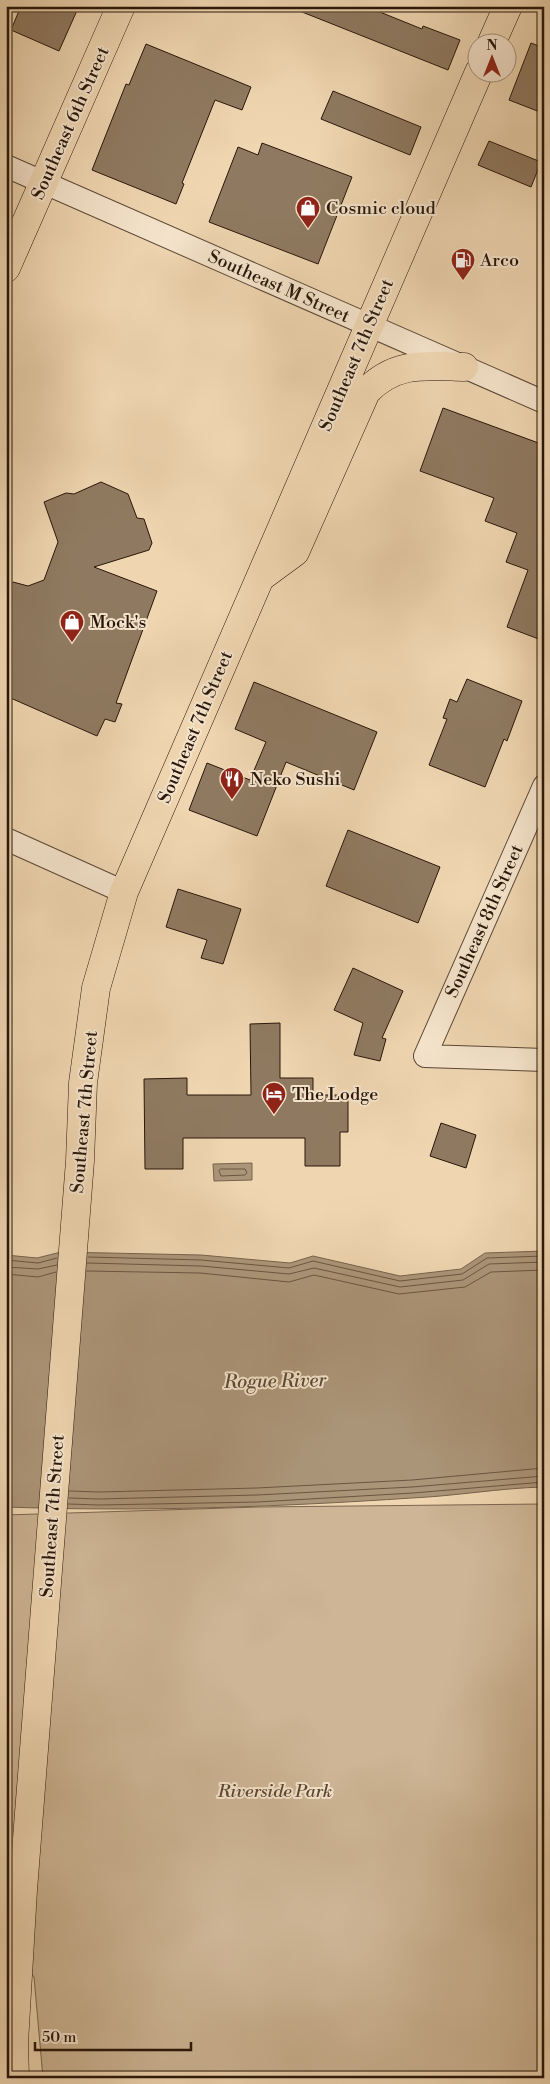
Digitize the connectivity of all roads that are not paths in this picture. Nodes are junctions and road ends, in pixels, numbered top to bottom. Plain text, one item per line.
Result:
1 (122, 6) edge
2 (508, 6) edge
3 (496, 32) edge
4 (475, 82) edge
5 (6, 166) edge
6 (43, 182) junction
7 (6, 268) edge
8 (368, 326) junction
9 (464, 367) junction
10 (544, 402) edge
11 (260, 578) junction
12 (544, 786) edge
13 (6, 839) edge
14 (124, 892) junction
15 (544, 1060) edge
16 (15, 2078) edge

1 - 6 highway, Southeast 6th Street
2 - 3 highway
4 - 8 highway, Southeast 7th Street
5 - 6 street, Southeast M Street
6 - 7 highway, Southeast 6th Street
6 - 8 street, Southeast M Street
8 - 9 street, Southeast M Street
8 - 11 highway, Southeast 7th Street
9 - 10 street, Southeast M Street
9 - 11 highway
11 - 14 highway, Southeast 7th Street
12 - 15 street, Southeast 8th Street
13 - 14 street
14 - 16 highway, Southeast 7th Street

